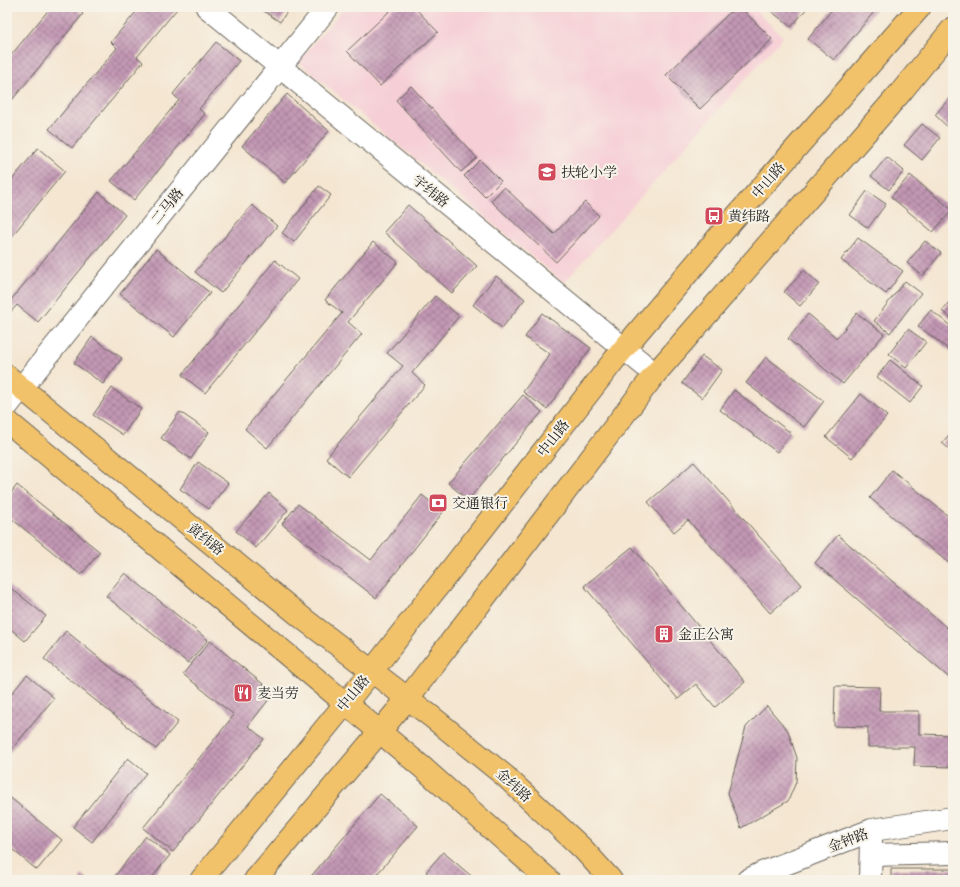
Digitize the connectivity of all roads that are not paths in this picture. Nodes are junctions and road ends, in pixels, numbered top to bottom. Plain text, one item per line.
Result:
1 (208, 7) edge
2 (328, 7) edge
3 (920, 7) edge
4 (953, 28) edge
5 (280, 66) junction
6 (624, 349) junction
7 (655, 374) junction
8 (14, 382) edge
9 (7, 406) edge
10 (7, 421) edge
11 (372, 671) junction
12 (408, 698) junction
13 (345, 703) junction
14 (380, 732) junction
15 (953, 818) edge
16 (872, 830) junction
17 (953, 854) edge
18 (871, 855) junction
19 (201, 880) edge
20 (255, 880) edge
21 (549, 880) edge
22 (611, 880) edge
23 (748, 880) edge
24 (870, 880) edge

1 - 5 street, 宇纬路
2 - 5 street, 二马路
3 - 6 main road, 中山路
4 - 7 main road
5 - 6 street, 宇纬路
5 - 8 street, 二马路
6 - 7 street, 宇纬路
6 - 11 main road, 中山路
7 - 12 main road
8 - 9 street, 二马路
8 - 11 main road, 黄纬路
10 - 13 main road
11 - 12 main road, 黄纬路
11 - 13 main road, 中山路
12 - 14 main road
12 - 22 main road, 金纬路
13 - 14 main road
13 - 19 main road, 中山路
14 - 20 main road
14 - 21 main road
15 - 16 street, 金钟路
16 - 18 street
16 - 23 street, 金钟路
17 - 18 street
18 - 24 street

